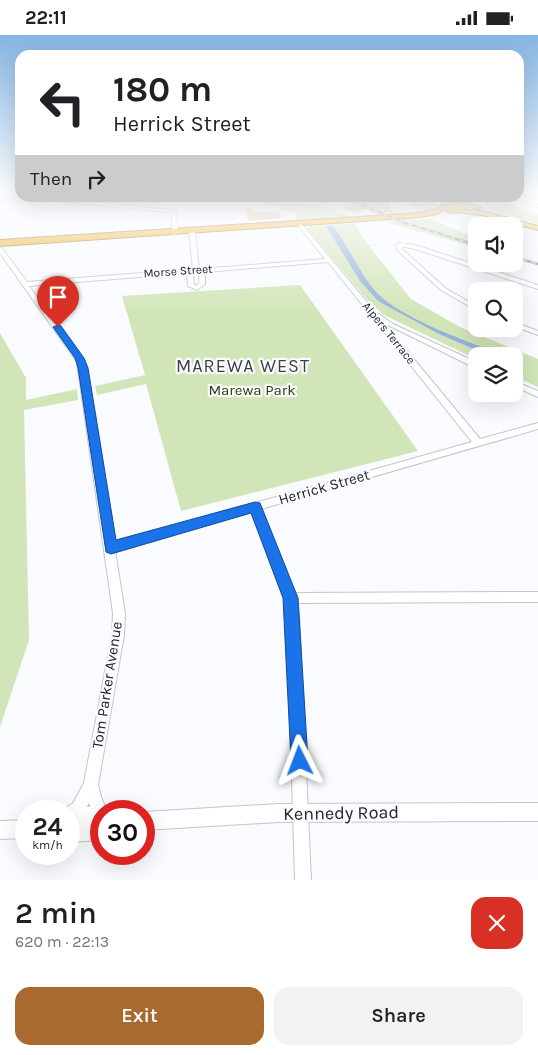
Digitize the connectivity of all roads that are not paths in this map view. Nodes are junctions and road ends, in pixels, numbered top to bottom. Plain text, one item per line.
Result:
1 (157, 233) edge
2 (159, 233) edge
3 (192, 233) edge
4 (308, 233) edge
5 (401, 244) joint
6 (1, 248) edge
7 (329, 260) junction
8 (196, 270) junction
9 (26, 284) junction
10 (538, 287) edge
11 (468, 304) edge
12 (373, 312) junction
13 (523, 327) edge
14 (399, 329) junction
15 (538, 333) edge
16 (393, 339) junction
17 (468, 361) edge
18 (523, 387) edge
19 (538, 394) edge
20 (538, 426) edge
21 (478, 443) junction
22 (255, 507) junction
23 (111, 548) junction
24 (538, 597) edge
25 (290, 598) junction
26 (91, 785) junction
27 (95, 800) edge
28 (80, 804) edge
29 (538, 812) edge
30 (302, 813) junction
31 (155, 820) edge
32 (15, 829) edge
33 (0, 830) edge
34 (302, 880) edge

1 - 6 highway
2 - 6 highway
3 - 8 street
4 - 7 street, Alpers Terrace
5 - 10 street
5 - 11 street
6 - 9 street, Tom Parker Avenue
7 - 8 street, Morse Street
7 - 12 street, Alpers Terrace
8 - 9 street, Morse Street
9 - 23 street, Tom Parker Avenue
12 - 14 street
12 - 16 street, Alpers Terrace
13 - 15 street
14 - 16 street
14 - 17 street
16 - 21 street, Alpers Terrace
18 - 19 street
20 - 21 street, Herrick Street
21 - 22 street, Herrick Street
22 - 23 street, Herrick Street
22 - 25 street
23 - 26 street, Tom Parker Avenue
24 - 25 street
25 - 30 street
26 - 27 street, Tom Parker Avenue
26 - 28 street, Tom Parker Avenue
29 - 30 main road, Kennedy Road
30 - 31 main road, Kennedy Road
30 - 34 street
32 - 33 main road

